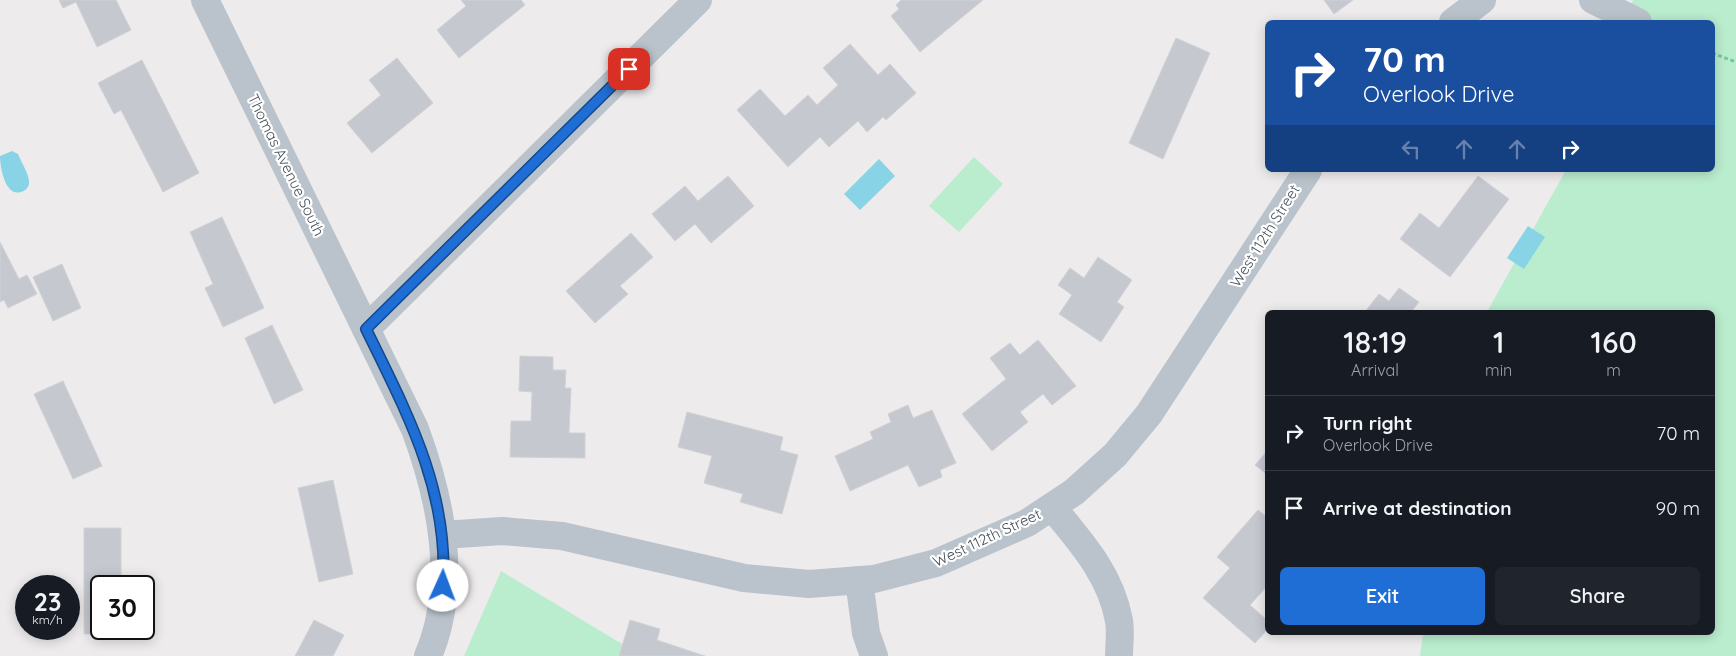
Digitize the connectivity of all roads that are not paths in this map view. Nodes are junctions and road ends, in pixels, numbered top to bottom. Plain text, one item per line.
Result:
1 (205, 0) edge
2 (698, 0) edge
3 (1482, 0) edge
4 (1593, 0) edge
5 (1456, 20) edge
6 (1634, 20) edge
7 (1307, 172) edge
8 (366, 329) junction
9 (1052, 507) junction
10 (443, 535) junction
11 (859, 580) junction
12 (428, 656) edge
13 (874, 656) edge
14 (1119, 656) edge

1 - 8 street, Thomas Avenue South
2 - 8 street
3 - 5 street
4 - 6 street
7 - 9 street, West 112th Street
8 - 10 street, Thomas Avenue South
9 - 11 street, West 112th Street
9 - 14 street
10 - 11 street, West 112th Street
10 - 12 street, Thomas Avenue South
11 - 13 street

